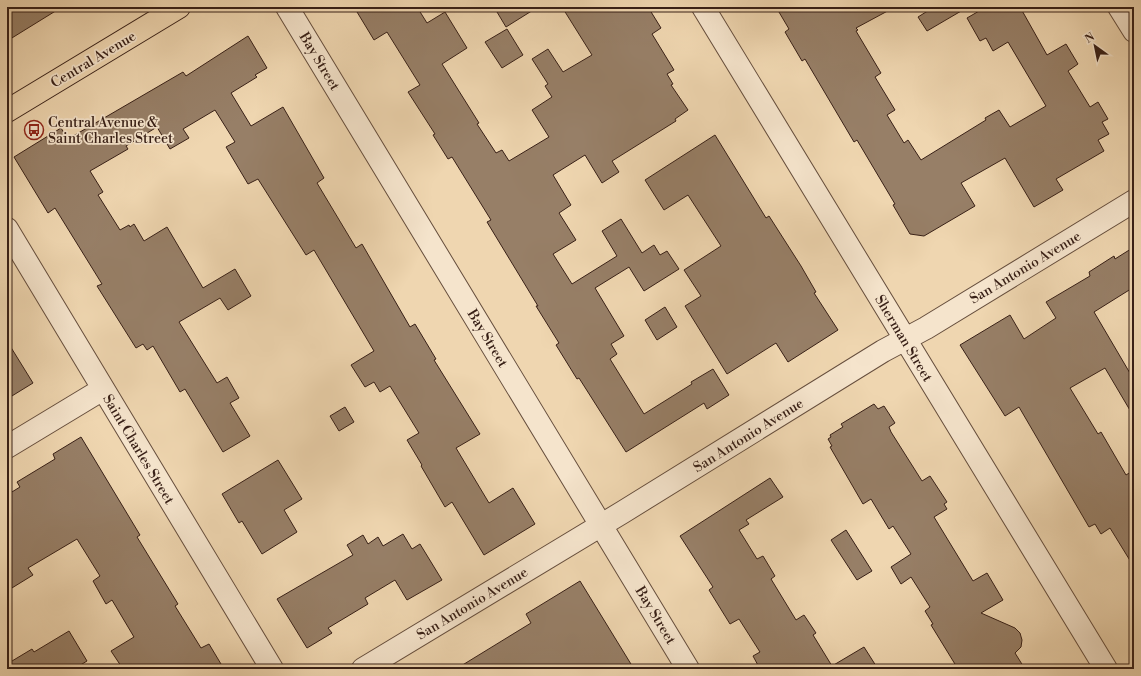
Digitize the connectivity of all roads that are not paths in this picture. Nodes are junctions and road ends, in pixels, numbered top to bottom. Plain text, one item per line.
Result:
1 (179, 7) edge
2 (287, 7) edge
3 (703, 7) edge
4 (1120, 7) edge
5 (1134, 31) edge
6 (7, 111) edge
7 (1134, 201) edge
8 (7, 229) edge
9 (905, 339) junction
10 (103, 389) junction
11 (7, 447) edge
12 (602, 526) junction
13 (272, 669) edge
14 (362, 669) edge
15 (688, 669) edge
16 (1106, 669) edge

1 - 6 main road, Central Avenue
2 - 12 street, Bay Street
3 - 9 street, Sherman Street
4 - 5 street
7 - 9 street, San Antonio Avenue
8 - 10 street, Saint Charles Street
9 - 12 street, San Antonio Avenue
9 - 16 street, Sherman Street
10 - 11 street
10 - 13 street, Saint Charles Street
12 - 14 street, San Antonio Avenue
12 - 15 street, Bay Street

